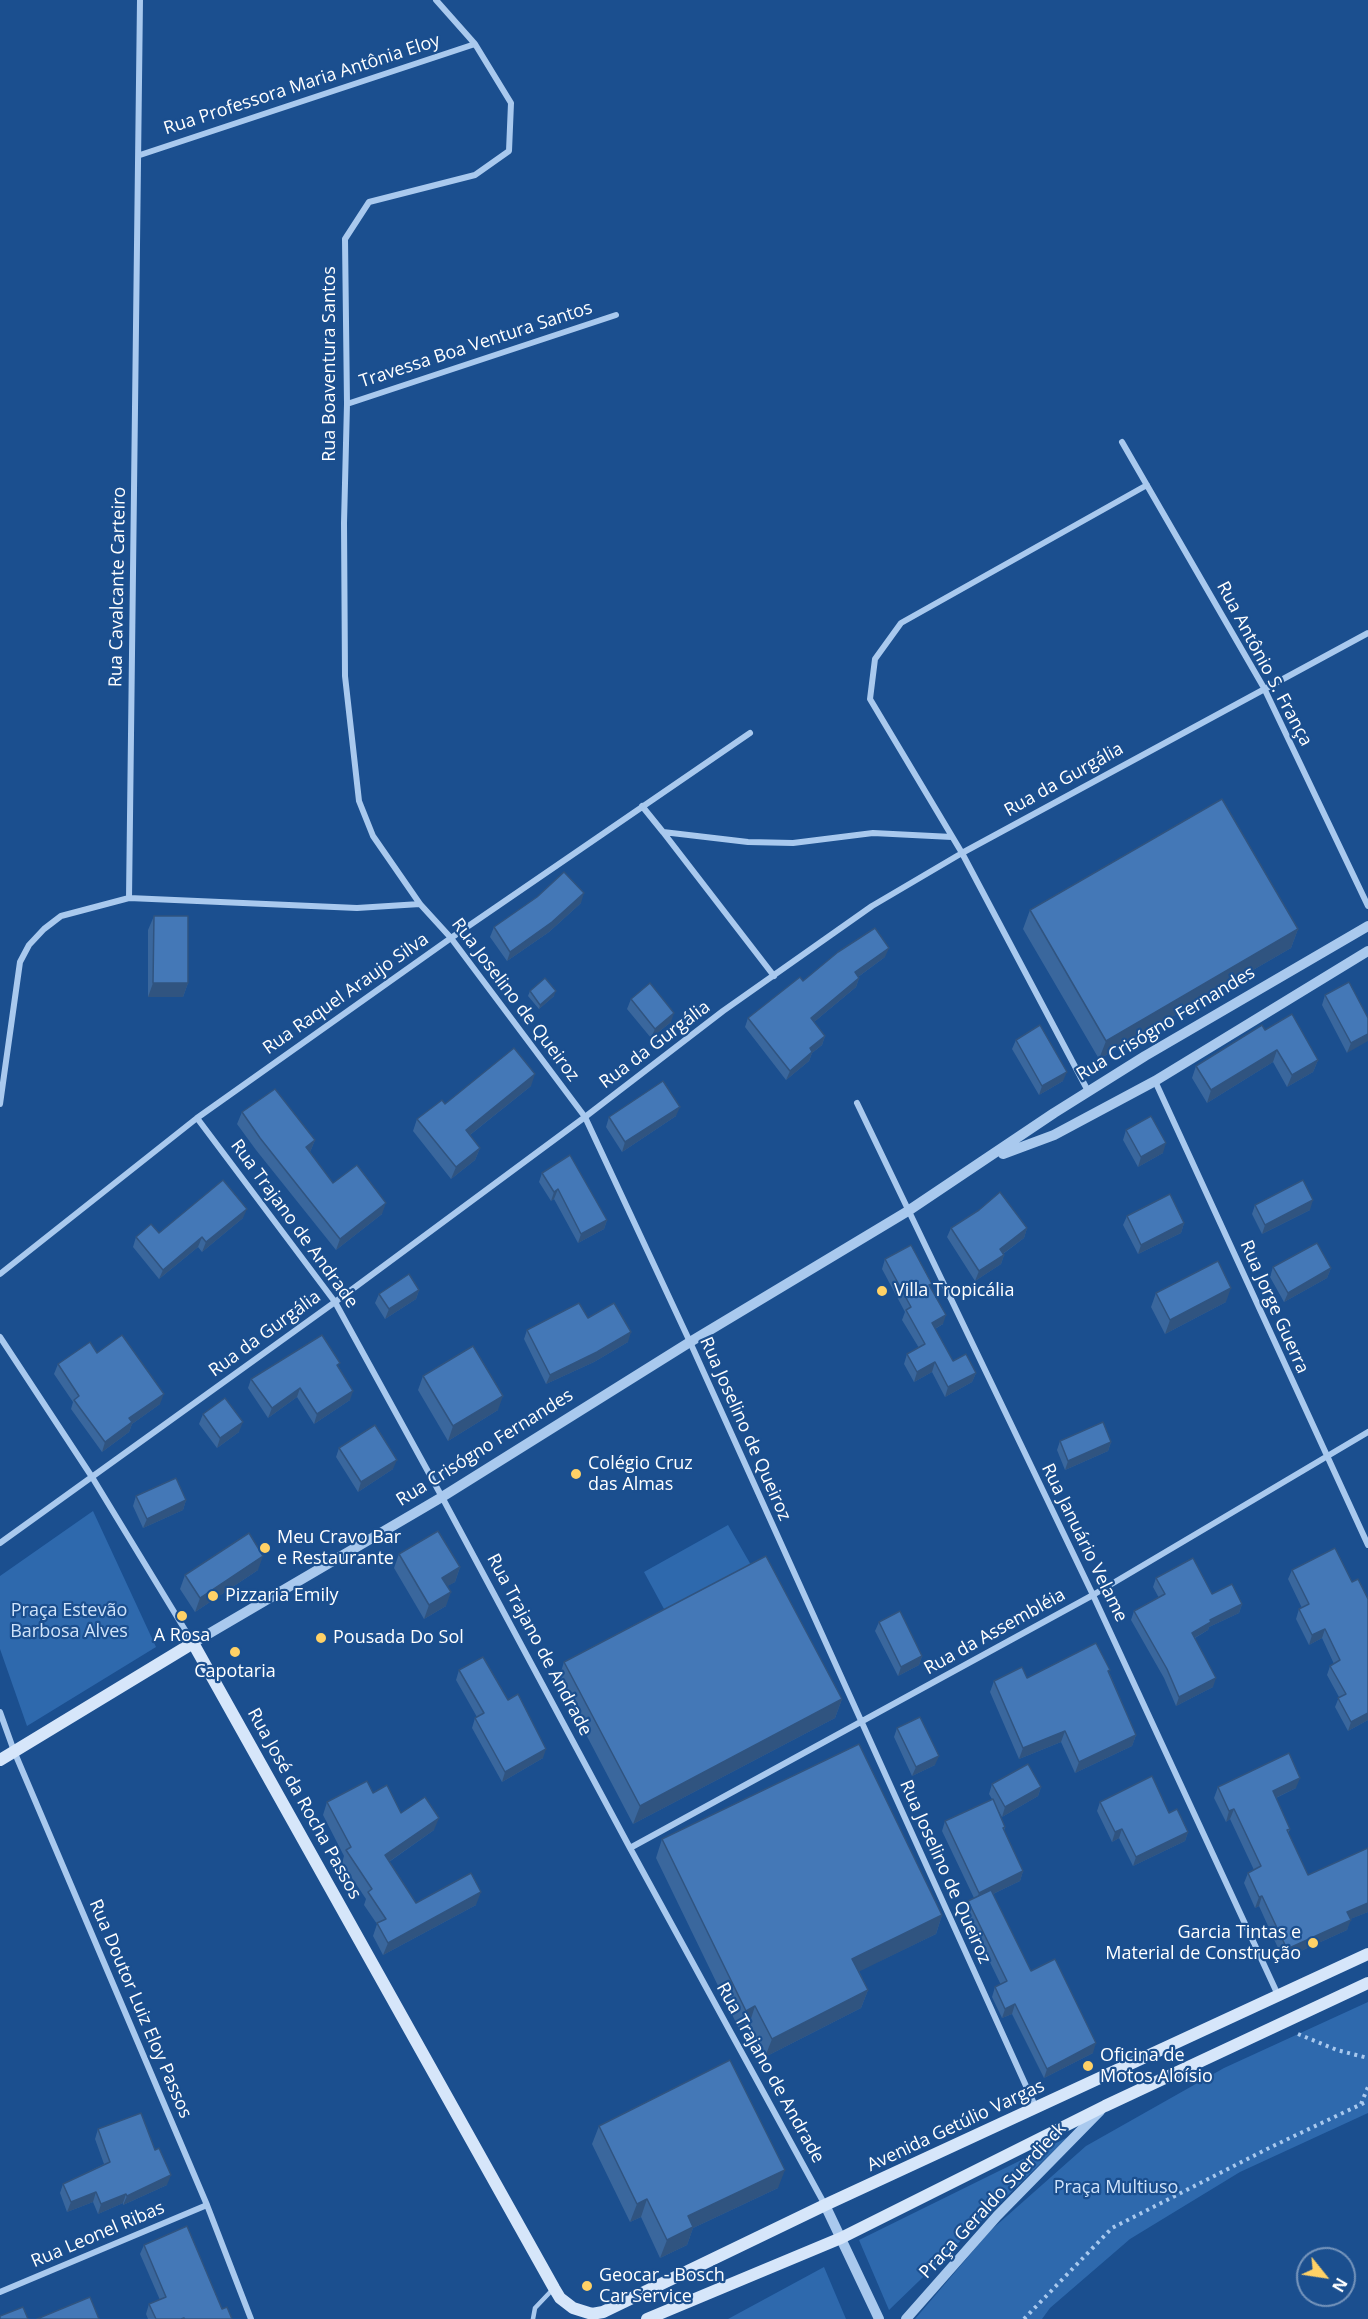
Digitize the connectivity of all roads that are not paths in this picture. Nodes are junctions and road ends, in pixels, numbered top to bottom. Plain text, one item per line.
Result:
1 (140, 0) edge
2 (436, 0) edge
3 (475, 44) junction
4 (140, 155) junction
5 (616, 315) dead end
6 (347, 404) junction
7 (1122, 442) dead end
8 (1147, 485) junction
9 (1368, 633) edge
10 (1264, 688) junction
11 (750, 733) dead end
12 (359, 801) joint
13 (642, 806) junction
14 (663, 832) junction
15 (952, 837) junction
16 (962, 853) junction
17 (129, 898) junction
18 (420, 904) junction
19 (1368, 906) edge
20 (1368, 926) edge
21 (451, 938) junction
22 (1368, 951) edge
23 (774, 976) junction
24 (1155, 1081) junction
25 (1088, 1091) junction
26 (857, 1103) dead end
27 (0, 1104) edge
28 (585, 1117) junction
29 (197, 1118) junction
30 (986, 1160) junction
31 (908, 1211) junction
32 (0, 1274) edge
33 (335, 1302) junction
34 (0, 1337) edge
35 (690, 1342) junction
36 (1368, 1432) edge
37 (1326, 1456) junction
38 (92, 1477) junction
39 (442, 1497) junction
40 (0, 1543) edge
41 (1368, 1545) edge
42 (1093, 1595) junction
43 (193, 1642) junction
44 (0, 1712) edge
45 (861, 1722) junction
46 (14, 1751) junction
47 (0, 1760) edge
48 (630, 1848) junction
49 (1368, 1954) edge
50 (1368, 1983) edge
51 (1279, 1997) junction
52 (1105, 2106) junction
53 (1036, 2109) junction
54 (207, 2205) junction
55 (825, 2205) junction
56 (841, 2238) junction
57 (0, 2292) edge
58 (557, 2293) junction
59 (251, 2319) edge
60 (533, 2319) edge
61 (647, 2319) edge
62 (879, 2319) edge
63 (906, 2319) edge

1 - 4 street, Rua Cavalcante Carteiro
2 - 3 street
3 - 4 street, Rua Professora Maria Antônia Eloy
3 - 6 street, Rua Boaventura Santos
4 - 17 street, Rua Cavalcante Carteiro
5 - 6 street, Travessa Boa Ventura Santos
6 - 12 street, Rua Boaventura Santos
7 - 8 street, Rua Antônio S. França
8 - 10 street, Rua Antônio S. França
8 - 15 street
9 - 10 street, Rua da Gurgália
10 - 16 street, Rua da Gurgália
10 - 19 street, Rua Antônio S. França
11 - 13 street, Rua Raquel Araujo Silva
12 - 18 street, Rua Joselino de Queiroz
13 - 14 street
13 - 21 street, Rua Raquel Araujo Silva
14 - 15 street
14 - 23 street
15 - 16 street
16 - 23 street, Rua da Gurgália
16 - 25 street
17 - 18 street
17 - 27 street
18 - 21 street, Rua Joselino de Queiroz
20 - 25 street, Rua Crisógno Fernandes
21 - 28 street, Rua Joselino de Queiroz
21 - 29 street, Rua Raquel Araujo Silva
22 - 24 street, Rua Crisógno Fernandes
23 - 28 street, Rua da Gurgália
24 - 30 street, Rua Crisógno Fernandes
24 - 37 street, Rua Jorge Guerra
25 - 30 street, Rua Crisógno Fernandes
26 - 31 street, Rua Januário Velame
28 - 33 street, Rua da Gurgália
28 - 35 street, Rua Joselino de Queiroz
29 - 32 street, Rua Raquel Araujo Silva
29 - 33 street, Rua Trajano de Andrade
30 - 31 street, Rua Crisógno Fernandes
31 - 35 street, Rua Crisógno Fernandes
31 - 42 street, Rua Januário Velame
33 - 38 street, Rua da Gurgália
33 - 39 street, Rua Trajano de Andrade
34 - 38 street, Rua José da Rocha Passos
35 - 39 street, Rua Crisógno Fernandes
35 - 45 street, Rua Joselino de Queiroz
36 - 37 street, Rua da Assembléia
37 - 41 street, Rua Jorge Guerra
37 - 42 street, Rua da Assembléia
38 - 40 street, Rua da Gurgália
38 - 43 street, Rua José da Rocha Passos
39 - 43 street, Rua Crisógno Fernandes
39 - 48 street, Rua Trajano de Andrade
42 - 45 street, Rua da Assembléia
42 - 51 street, Rua Januário Velame
43 - 46 main road, Rua Crisógno Fernandes
43 - 58 main road, Rua José da Rocha Passos
44 - 46 street, Rua Doutor Luiz Eloy Passos
45 - 48 street, Rua da Assembléia
45 - 53 street, Rua Joselino de Queiroz
46 - 47 main road, Rua Crisógno Fernandes
46 - 54 street, Rua Doutor Luiz Eloy Passos
48 - 55 street, Rua Trajano de Andrade
49 - 51 main road, Avenida Getúlio Vargas
50 - 52 main road
51 - 53 main road, Avenida Getúlio Vargas
52 - 56 main road
52 - 63 street, Praça Geraldo Suerdieck
53 - 55 main road, Avenida Getúlio Vargas
54 - 57 street, Rua Leonel Ribas
54 - 59 street, Rua Doutor Luiz Eloy Passos
55 - 56 street
55 - 58 main road, Avenida Getúlio Vargas
56 - 61 main road
56 - 62 street
58 - 60 lane

